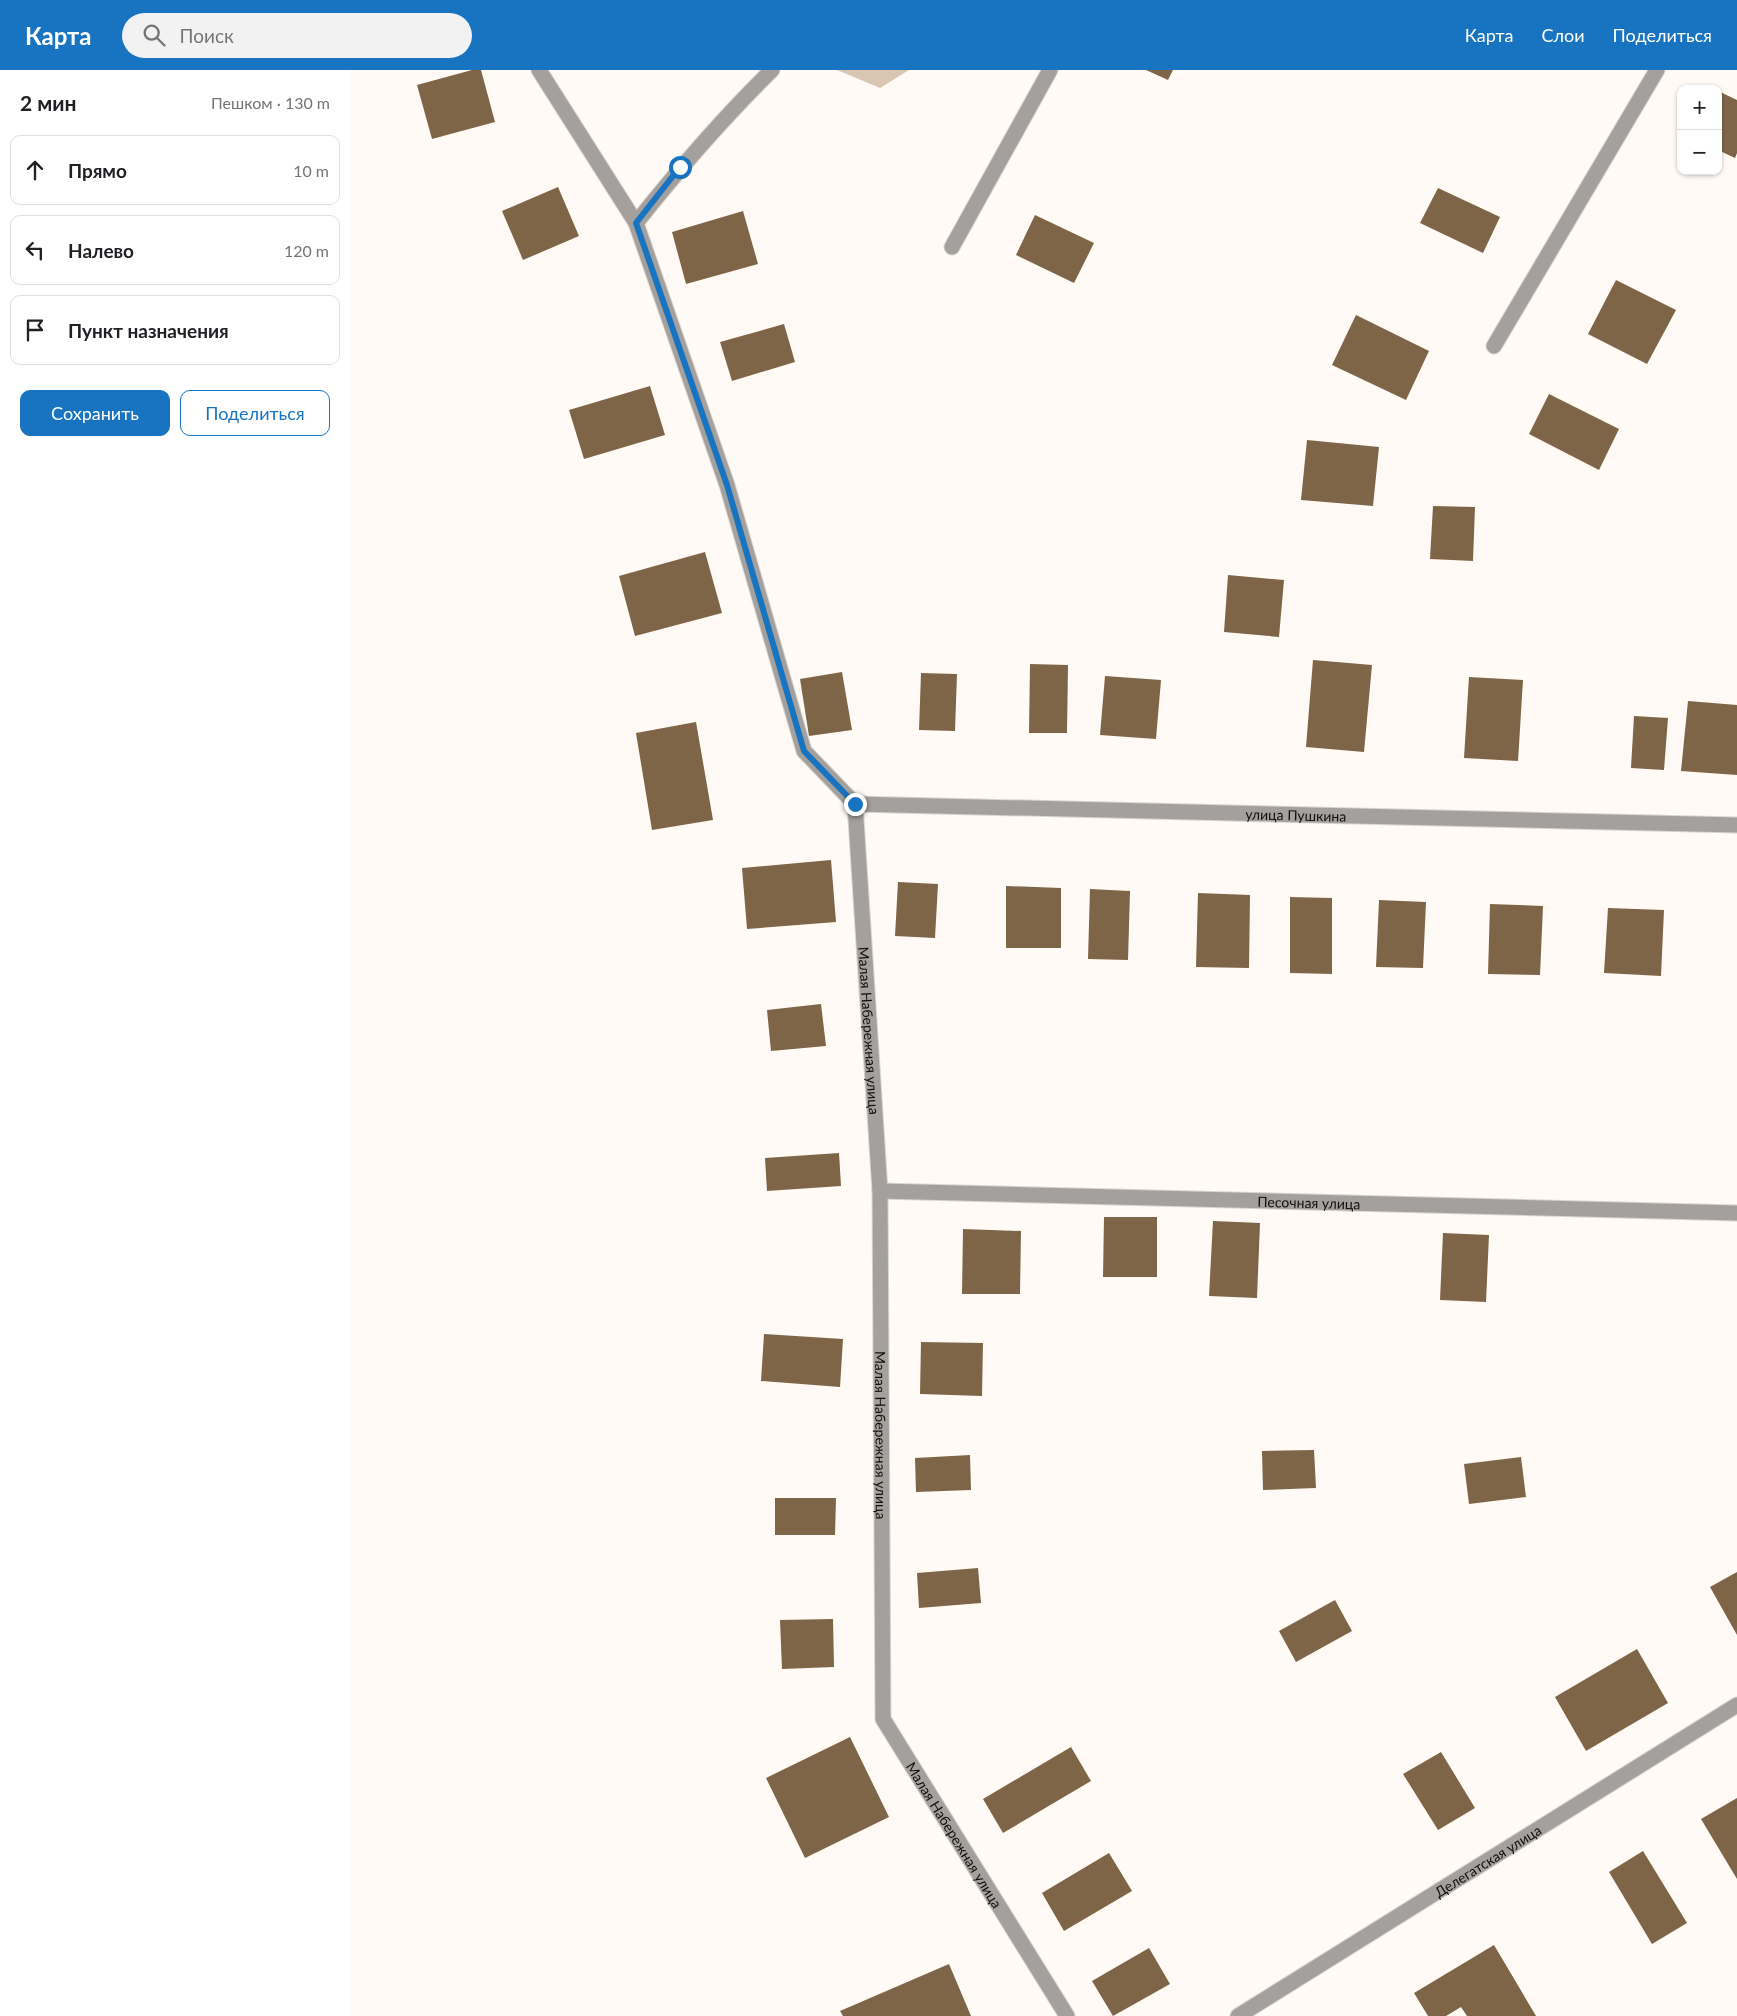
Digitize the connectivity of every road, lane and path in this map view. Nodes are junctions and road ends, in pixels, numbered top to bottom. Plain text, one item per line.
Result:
1 (539, 70) edge
2 (772, 70) edge
3 (1050, 70) edge
4 (1657, 70) edge
5 (636, 223) junction
6 (952, 247) dead end
7 (1494, 346) dead end
8 (855, 804) junction
9 (1737, 825) edge
10 (880, 1191) junction
11 (1737, 1213) edge
12 (1737, 1705) edge
13 (1066, 2016) edge
14 (1238, 2016) edge

1 - 5 street
2 - 5 street
3 - 6 street
4 - 7 street
5 - 8 street
8 - 9 street, улица Пушкина
8 - 10 street, Малая Набережная улица
10 - 11 street, Песочная улица
10 - 13 street, Малая Набережная улица
12 - 14 street, Делегатская улица

